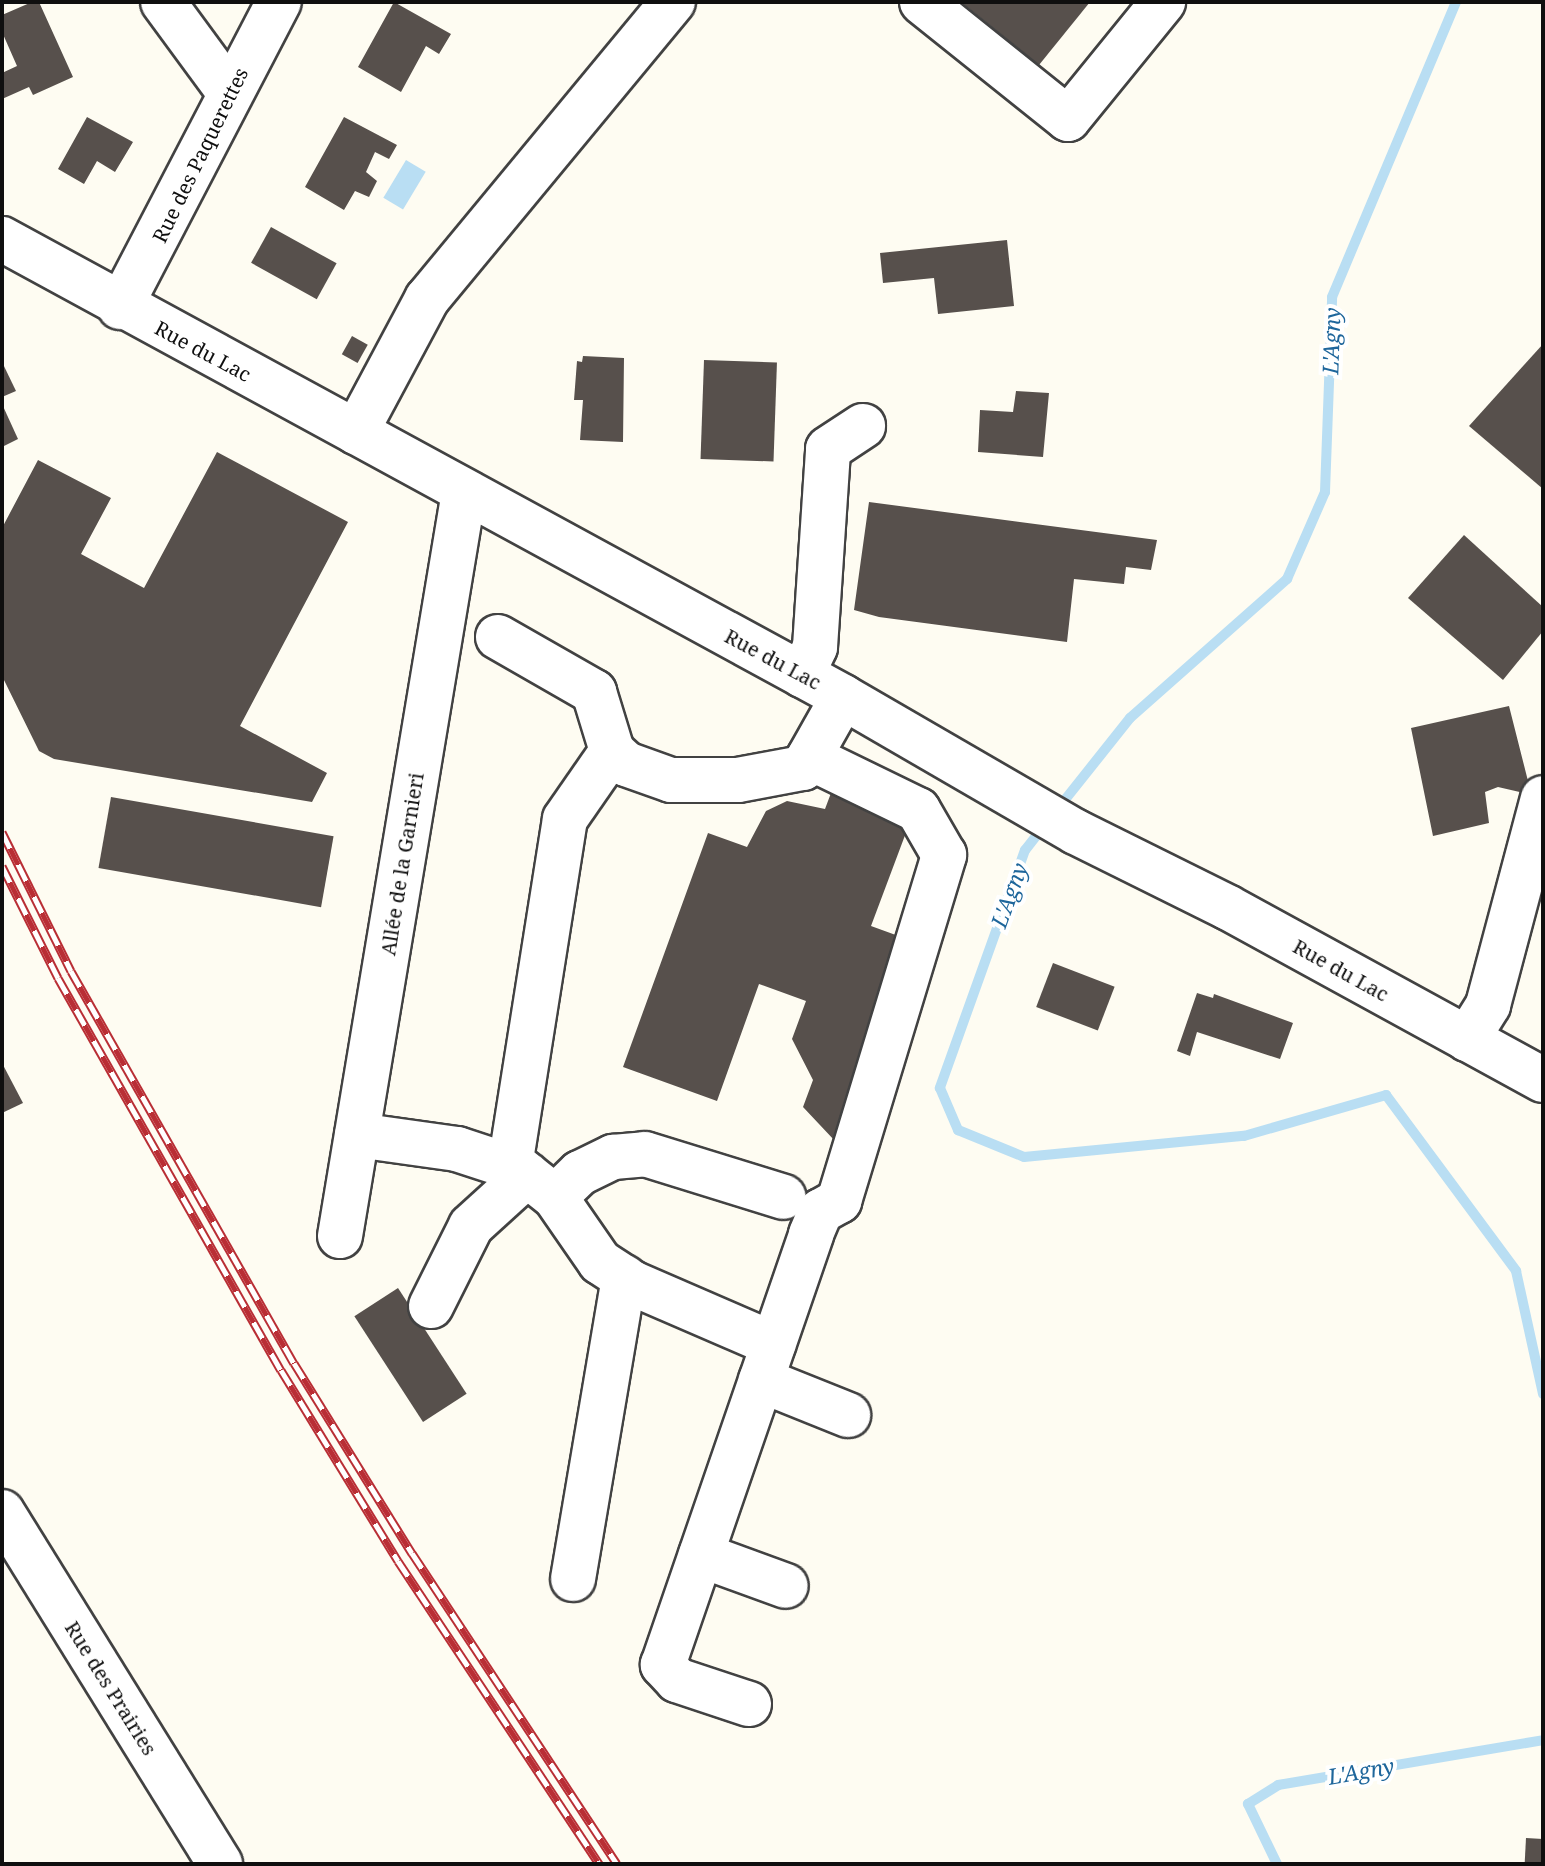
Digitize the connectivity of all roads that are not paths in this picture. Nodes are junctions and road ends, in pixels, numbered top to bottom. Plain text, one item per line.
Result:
1 (163, 2) edge
2 (279, 2) edge
3 (673, 2) edge
4 (922, 2) edge
5 (1163, 2) edge
6 (229, 92) junction
7 (2, 239) edge
8 (120, 307) junction
9 (863, 426) dead end
10 (356, 432) junction
11 (464, 492) junction
12 (498, 637) dead end
13 (802, 675) junction
14 (843, 697) junction
15 (612, 751) junction
16 (809, 757) junction
17 (1543, 798) edge
18 (1467, 1039) junction
19 (1543, 1080) edge
20 (357, 1135) junction
21 (531, 1179) junction
22 (784, 1197) dead end
23 (340, 1236) dead end
24 (624, 1277) junction
25 (431, 1306) dead end
26 (767, 1362) junction
27 (848, 1415) dead end
28 (2, 1512) edge
29 (701, 1555) junction
30 (573, 1579) dead end
31 (786, 1586) dead end
32 (749, 1704) dead end
33 (220, 1864) edge

1 - 6 street
2 - 6 street, Rue des Paquerettes
3 - 10 street
4 - 5 street
6 - 8 street, Rue des Paquerettes
7 - 8 street, Rue du Lac
8 - 10 street, Rue du Lac
9 - 13 street
10 - 11 street, Rue du Lac
11 - 13 street, Rue du Lac
11 - 20 street, Allée de la Garnieri
12 - 15 street
13 - 14 street, Rue du Lac
14 - 16 street
14 - 18 street, Rue du Lac
15 - 16 street
15 - 21 street
16 - 26 street
17 - 18 street
18 - 19 street, Rue du Lac
20 - 21 street
20 - 23 street, Allée de la Garnieri
21 - 22 street
21 - 24 street
21 - 25 street
24 - 26 street
24 - 30 street
26 - 27 street
26 - 29 street
28 - 33 street, Rue des Prairies
29 - 31 street
29 - 32 street

